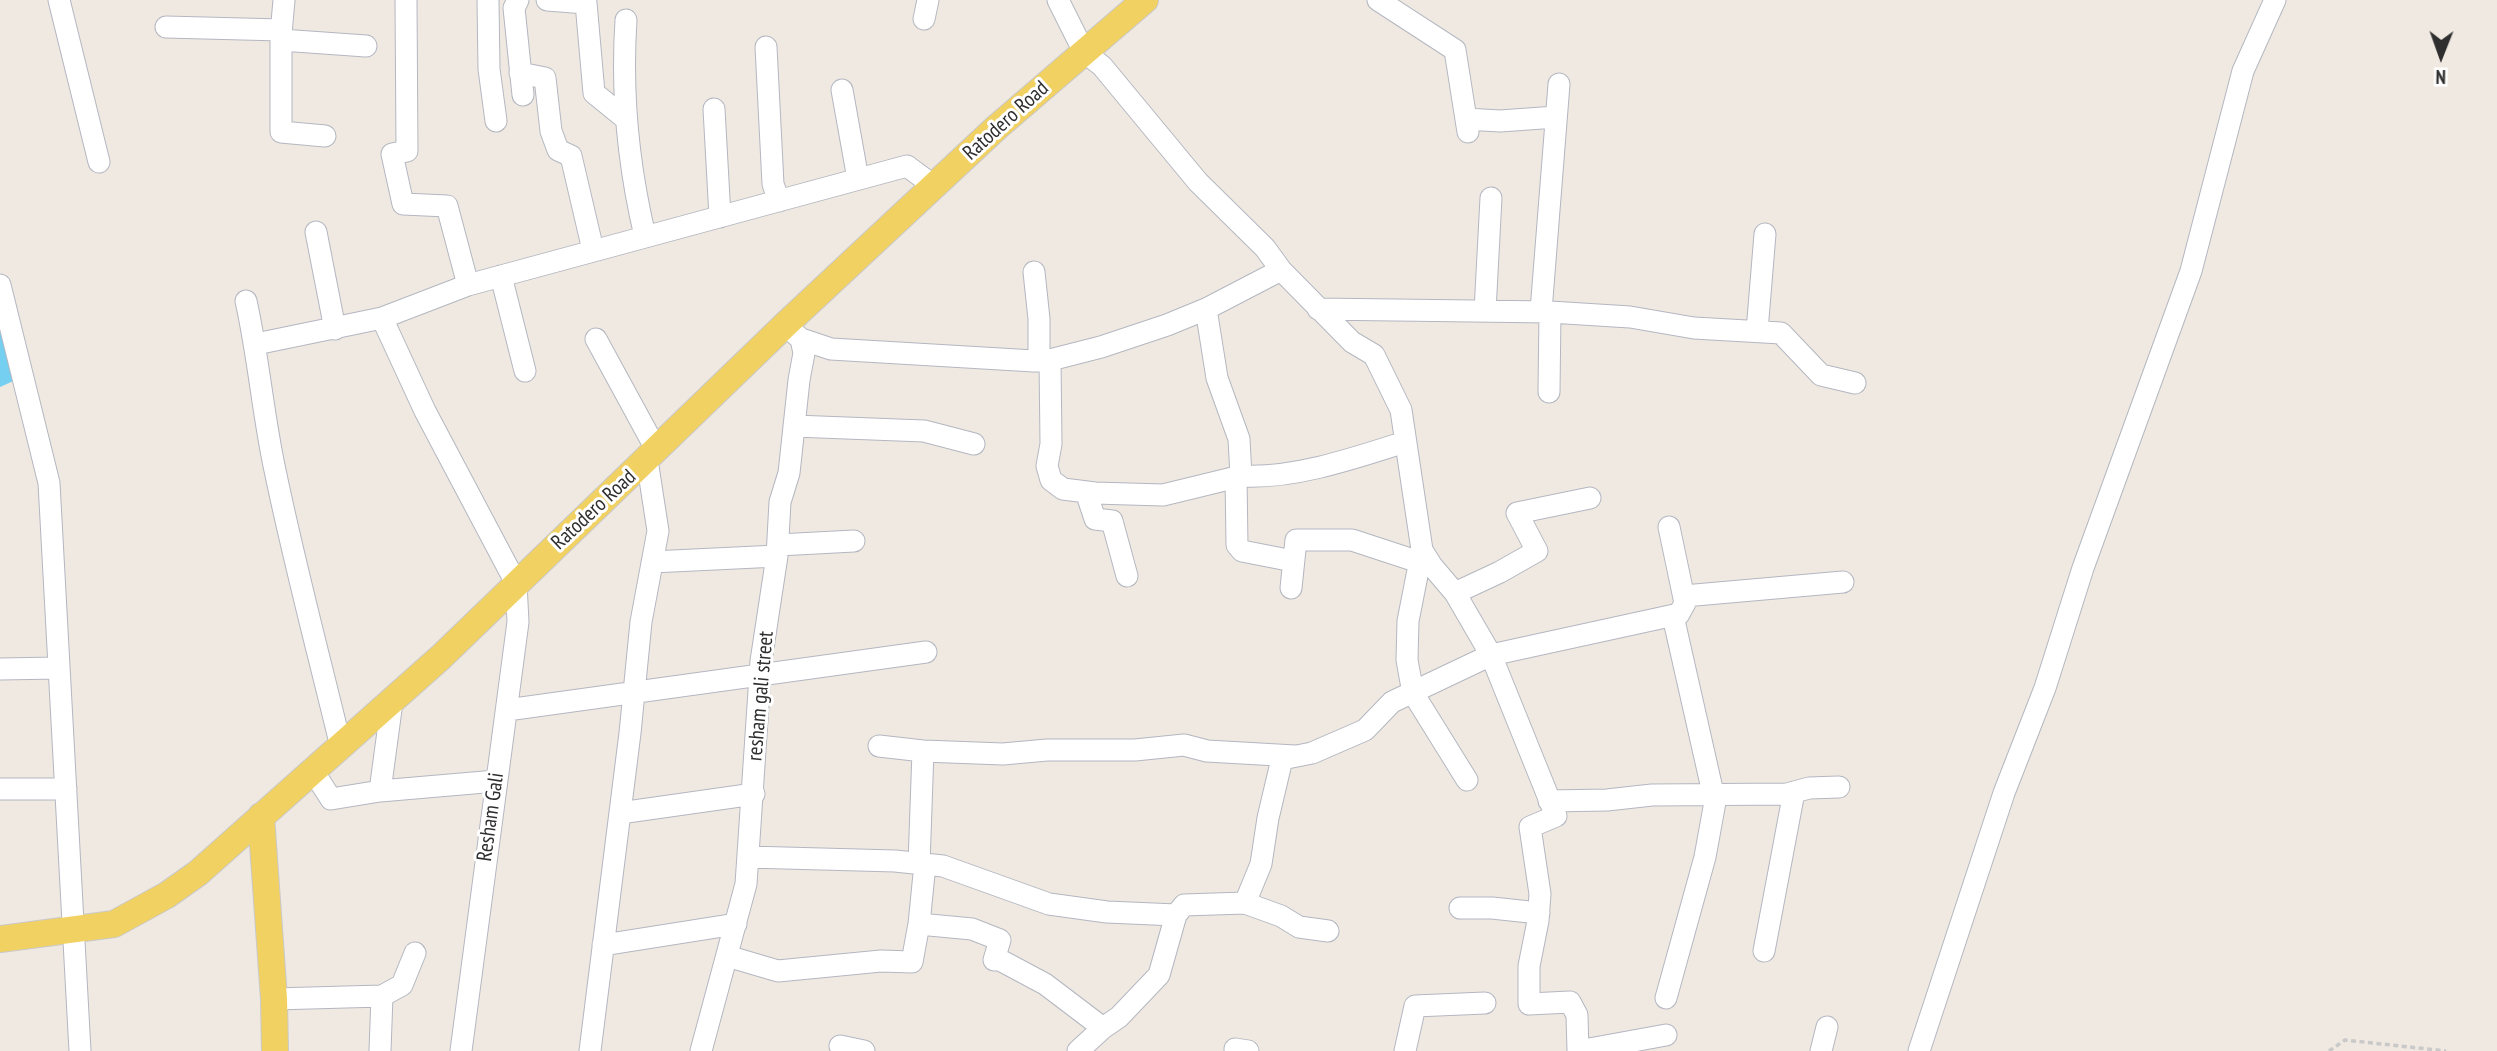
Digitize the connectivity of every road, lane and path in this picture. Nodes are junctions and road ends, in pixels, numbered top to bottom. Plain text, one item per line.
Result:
1 (60, 0) edge
2 (284, 0) edge
3 (406, 0) edge
4 (488, 0) edge
5 (518, 0) edge
6 (547, 0) edge
7 (1058, 0) edge
8 (1145, 0) edge
9 (1378, 0) edge
10 (2275, 0) edge
11 (626, 20) dead end
12 (166, 27) dead end
13 (281, 35) junction
14 (366, 46) dead end
15 (766, 47) dead end
16 (1084, 52) junction
17 (520, 73) junction
18 (1559, 84) dead end
19 (842, 90) dead end
20 (523, 95) dead end
21 (714, 109) dead end
22 (1556, 117) junction
23 (626, 120) junction
24 (496, 121) dead end
25 (326, 136) dead end
26 (99, 162) dead end
27 (858, 179) junction
28 (934, 186) junction
29 (1491, 198) dead end
30 (779, 201) junction
31 (720, 217) junction
32 (316, 232) dead end
33 (1766, 234) dead end
34 (645, 236) junction
35 (593, 250) junction
36 (1281, 270) junction
37 (1034, 272) dead end
38 (500, 276) junction
39 (0, 285) edge
40 (468, 285) junction
41 (246, 301) dead end
42 (1206, 309) junction
43 (1318, 309) junction
44 (1485, 311) junction
45 (1545, 311) junction
46 (382, 318) junction
47 (335, 329) junction
48 (1757, 331) junction
49 (794, 332) junction
50 (596, 339) dead end
51 (256, 344) junction
52 (1044, 360) junction
53 (525, 370) dead end
54 (1855, 383) dead end
55 (1549, 393) dead end
56 (794, 426) junction
57 (1405, 442) junction
58 (974, 444) dead end
59 (652, 456) junction
60 (1238, 476) junction
61 (1086, 492) junction
62 (1590, 498) dead end
63 (1669, 527) dead end
64 (854, 541) dead end
65 (777, 550) junction
66 (1421, 556) junction
67 (1293, 561) junction
68 (652, 562) junction
69 (1127, 576) dead end
70 (1843, 582) dead end
71 (516, 583) junction
72 (1292, 588) dead end
73 (1455, 593) junction
74 (1684, 596) junction
75 (1673, 615) junction
76 (926, 652) dead end
77 (1491, 655) junction
78 (0, 668) edge
79 (59, 668) junction
80 (760, 675) junction
81 (1413, 692) junction
82 (634, 693) junction
83 (392, 702) junction
84 (507, 710) junction
85 (879, 746) dead end
86 (341, 747) junction
87 (923, 751) junction
88 (1295, 756) junction
89 (313, 771) junction
90 (1467, 780) dead end
91 (496, 781) junction
92 (1839, 788) dead end
93 (0, 789) edge
94 (66, 789) junction
95 (380, 791) junction
96 (1794, 792) junction
97 (754, 794) junction
98 (1713, 794) junction
99 (1549, 800) junction
100 (620, 813) junction
101 (261, 816) junction
102 (748, 858) junction
103 (922, 864) junction
104 (1245, 903) junction
105 (1460, 908) dead end
106 (1539, 913) junction
107 (1176, 915) junction
108 (919, 923) junction
109 (736, 924) junction
110 (75, 930) junction
111 (1328, 931) dead end
112 (0, 939) edge
113 (603, 945) junction
114 (1764, 951) dead end
115 (415, 954) dead end
116 (727, 956) junction
117 (382, 996) junction
118 (1666, 998) dead end
119 (274, 999) junction
120 (1485, 1003) dead end
121 (1827, 1027) dead end
122 (1102, 1028) junction
123 (1666, 1035) dead end
124 (840, 1046) dead end
125 (80, 1051) edge
126 (275, 1051) edge
127 (380, 1051) edge
128 (461, 1051) edge
129 (590, 1051) edge
130 (701, 1051) edge
131 (864, 1051) edge
132 (1078, 1051) edge
133 (1405, 1051) edge
134 (1578, 1051) edge
135 (1822, 1051) edge
136 (1919, 1051) edge
137 (2329, 1051) edge
138 (2446, 1051) edge

1 - 26 street
2 - 13 street
3 - 40 street
4 - 24 street
5 - 17 street
6 - 23 street
7 - 16 street
8 - 16 main road, Ratodero Road
9 - 22 street
10 - 136 street
11 - 23 street
12 - 13 street
13 - 14 street
13 - 25 street
15 - 30 street
16 - 28 main road, Ratodero Road
16 - 36 street
17 - 20 street
17 - 35 street
18 - 22 street
19 - 27 street
21 - 31 street
22 - 45 street
23 - 34 street
27 - 28 street
27 - 30 street
28 - 49 main road, Ratodero Road
29 - 44 street
30 - 31 street
31 - 34 street
32 - 47 street
33 - 48 street
34 - 35 street
35 - 38 street
36 - 42 street
36 - 43 street
37 - 52 street
38 - 40 street
38 - 53 street
39 - 79 street
40 - 46 street
41 - 51 street
42 - 52 street
42 - 60 street
43 - 44 street
43 - 57 street
44 - 45 street
45 - 48 street
45 - 55 street
46 - 47 street
46 - 71 street
47 - 51 street
48 - 54 street
49 - 52 street
49 - 56 street, resham gali street
49 - 59 main road, Ratodero Road
50 - 59 street
51 - 86 street
52 - 61 street
56 - 58 street
56 - 65 street, resham gali street
57 - 60 street
57 - 66 street
59 - 68 street
59 - 71 main road, Ratodero Road
60 - 61 street
60 - 67 street
61 - 69 street
62 - 73 street
63 - 74 street
64 - 65 street
65 - 68 street
65 - 80 street, resham gali street
66 - 67 street
66 - 73 street
66 - 81 street
67 - 72 street
68 - 82 street
70 - 74 street
71 - 83 main road, Ratodero Road
71 - 84 street, Resham Gali
73 - 77 street
74 - 75 street
75 - 77 street
75 - 98 street
76 - 80 street
77 - 81 street
77 - 99 street
78 - 79 street
79 - 94 street
80 - 82 street
80 - 97 street, resham gali street
81 - 88 street
81 - 90 street
82 - 84 street
82 - 100 street
83 - 86 main road, Ratodero Road
83 - 95 street
84 - 91 street, Resham Gali
85 - 87 street
86 - 89 main road, Ratodero Road
87 - 88 street
87 - 103 street
88 - 104 street
89 - 95 street
89 - 101 main road, Ratodero Road
91 - 95 street
91 - 128 street, Resham Gali
92 - 96 street
93 - 94 street
94 - 110 street
96 - 98 street
96 - 114 street
97 - 100 street
97 - 102 street, resham gali street
98 - 99 street
98 - 118 street
99 - 106 street
100 - 113 street
101 - 110 main road, Ratodero Road
101 - 119 main road
102 - 103 street
102 - 109 street, resham gali street
103 - 107 street
103 - 108 street
104 - 107 street
104 - 111 street
105 - 106 street
106 - 134 street
107 - 122 street
108 - 116 street
108 - 122 street
109 - 113 street
109 - 116 street, resham gali street
110 - 112 main road, Ratodero Road
110 - 125 street
113 - 129 street
115 - 117 street
116 - 130 street, resham gali street
117 - 119 street
117 - 127 street
119 - 126 main road
120 - 133 street
121 - 135 street
122 - 132 street
123 - 134 street
124 - 131 street
137 - 138 path

